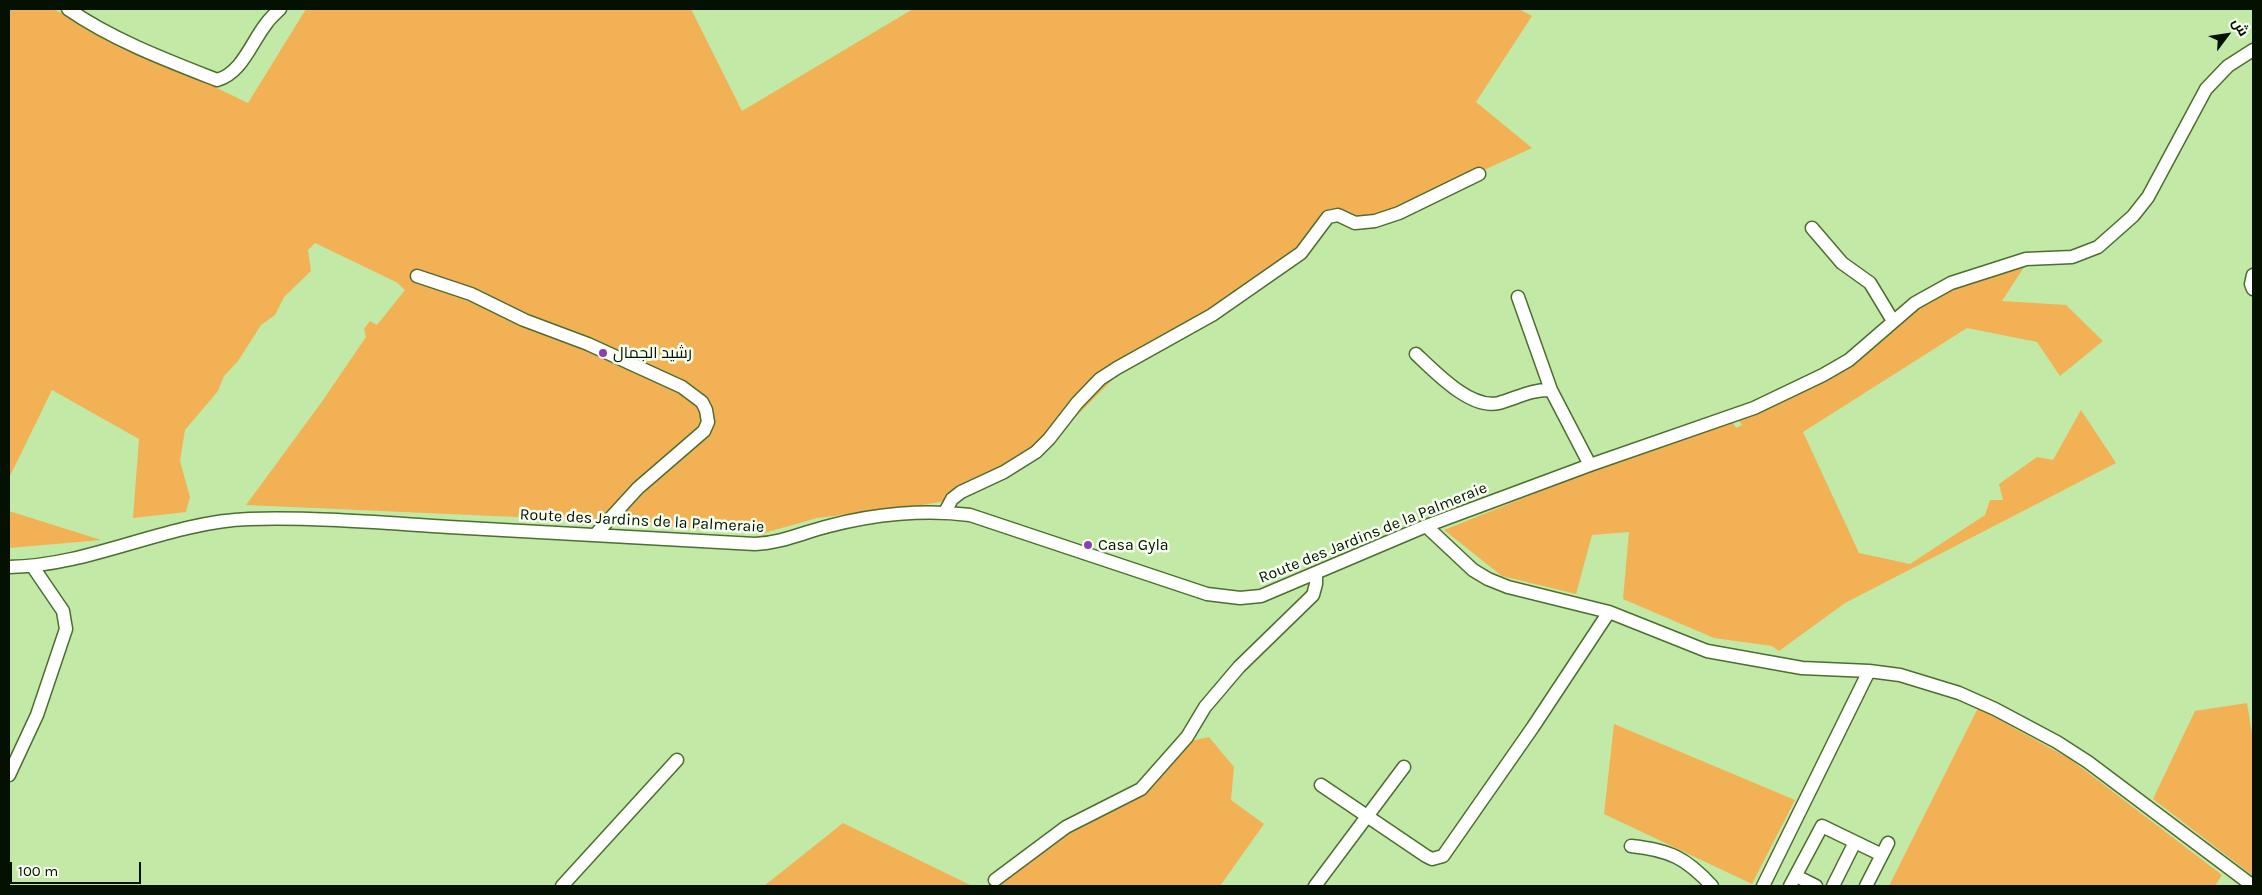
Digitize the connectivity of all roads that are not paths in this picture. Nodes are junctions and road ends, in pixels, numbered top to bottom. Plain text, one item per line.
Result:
1 (68, 9) edge
2 (280, 9) edge
3 (2253, 50) edge
4 (1479, 174) dead end
5 (1812, 228) dead end
6 (2253, 275) edge
7 (416, 276) dead end
8 (2253, 289) edge
9 (1518, 297) dead end
10 (1893, 321) junction
11 (1416, 354) dead end
12 (1551, 390) junction
13 (1590, 465) junction
14 (945, 512) junction
15 (1426, 526) junction
16 (595, 535) junction
17 (9, 567) edge
18 (33, 567) junction
19 (1316, 574) junction
20 (1609, 612) junction
21 (1869, 671) junction
22 (677, 760) dead end
23 (1404, 767) dead end
24 (9, 775) edge
25 (1321, 785) dead end
26 (1368, 817) junction
27 (1855, 842) junction
28 (1888, 843) dead end
29 (1631, 846) dead end
30 (1882, 855) junction
31 (995, 880) dead end
32 (1793, 881) edge
33 (2237, 882) edge
34 (562, 886) edge
35 (1315, 886) edge
36 (1712, 886) edge
37 (1763, 886) edge
38 (1816, 886) edge
39 (1833, 886) edge
40 (1866, 886) edge
41 (2253, 886) edge

1 - 2 street
3 - 10 street, Route des Jardins de la Palmeraie
4 - 14 street
5 - 10 street
6 - 8 street
7 - 16 street
9 - 12 street
10 - 13 street, Route des Jardins de la Palmeraie
11 - 12 street
12 - 13 street
13 - 15 street, Route des Jardins de la Palmeraie
14 - 16 street, Route des Jardins de la Palmeraie
14 - 19 street, Route des Jardins de la Palmeraie
15 - 19 street, Route des Jardins de la Palmeraie
15 - 20 street
16 - 18 street, Route des Jardins de la Palmeraie
17 - 18 street, Route des Jardins de la Palmeraie
18 - 24 street
19 - 31 street
20 - 21 street
20 - 26 street
21 - 33 street
21 - 37 street
22 - 34 street
23 - 26 street
25 - 26 street
26 - 35 street
27 - 30 street
27 - 32 street
27 - 39 street
28 - 30 street
29 - 36 street
30 - 40 street
32 - 38 street
33 - 41 street

